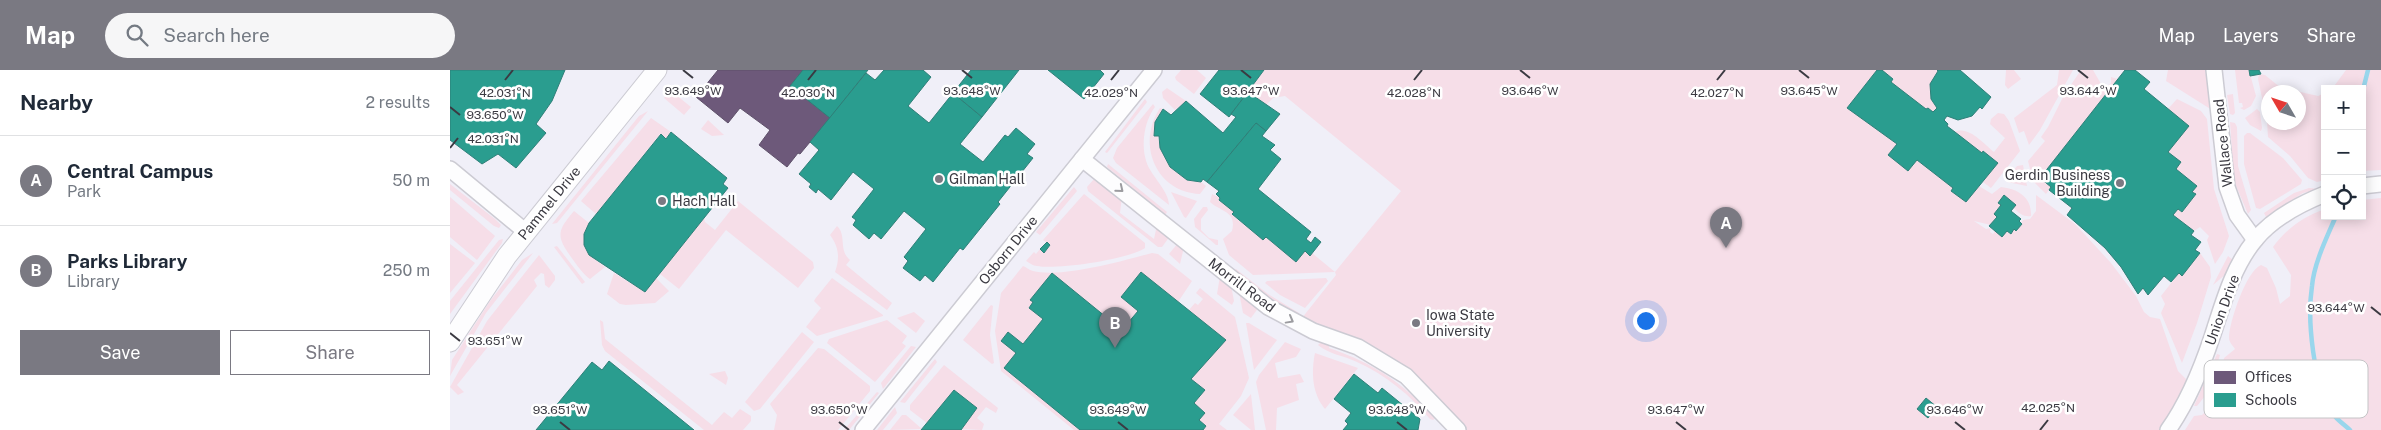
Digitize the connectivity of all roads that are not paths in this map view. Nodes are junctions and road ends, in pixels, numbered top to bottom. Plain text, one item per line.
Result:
1 (657, 70) edge
2 (1154, 70) edge
3 (2214, 70) edge
4 (1082, 158) junction
5 (450, 170) edge
6 (2381, 184) edge
7 (2366, 186) edge
8 (2321, 196) edge
9 (526, 232) junction
10 (2255, 240) junction
11 (450, 342) edge
12 (2204, 360) edge
13 (2204, 361) edge
14 (863, 430) edge
15 (1458, 430) edge
16 (2168, 430) edge

1 - 9 street, Pammel Drive
2 - 4 street, Osborn Drive
3 - 10 street, Wallace Road
4 - 14 street, Osborn Drive
4 -> 15 street, Morrill Road
5 - 9 street
6 - 7 street
8 - 10 street, Union Drive
9 - 11 street, Pammel Drive
10 - 12 street, Union Drive
13 - 16 street, Union Drive

